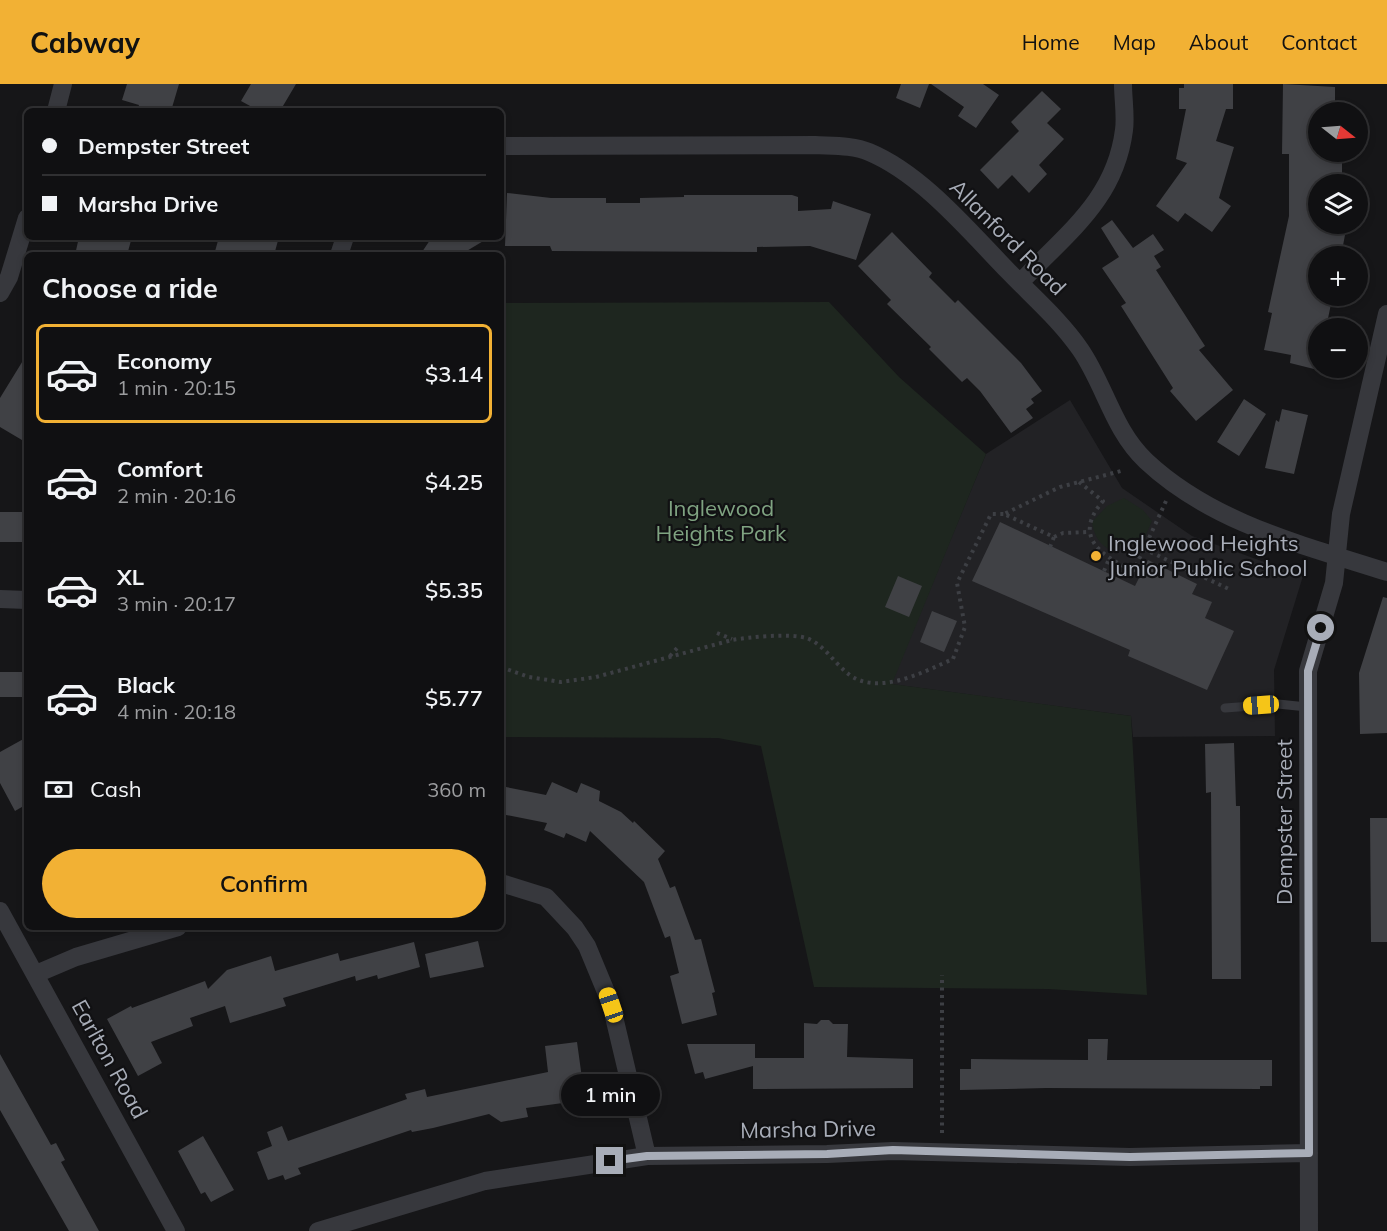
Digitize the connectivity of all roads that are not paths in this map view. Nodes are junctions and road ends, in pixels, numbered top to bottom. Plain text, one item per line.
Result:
1 (63, 84) edge
2 (1123, 84) edge
3 (57, 108) edge
4 (504, 146) edge
5 (24, 228) edge
6 (1020, 283) junction
7 (0, 293) edge
8 (1387, 314) edge
9 (1335, 555) junction
10 (1387, 572) edge
11 (0, 599) edge
12 (24, 600) edge
13 (1307, 707) junction
14 (1225, 708) dead end
15 (504, 884) edge
16 (0, 911) edge
17 (168, 930) edge
18 (36, 974) junction
19 (1309, 1153) junction
20 (647, 1156) junction
21 (176, 1231) edge
22 (318, 1231) edge
23 (1309, 1231) edge

1 - 3 street
2 - 6 street
4 - 6 street, Allanford Road
5 - 7 street
6 - 9 street, Allanford Road
8 - 9 street, Dempster Street
9 - 10 street, Allanford Road
9 - 13 street, Dempster Street
11 - 12 street
13 - 14 lane
13 - 19 street, Dempster Street
15 - 20 street
16 - 18 street, Earlton Road
17 - 18 street
18 - 21 street, Earlton Road
19 - 20 street, Marsha Drive
19 - 23 street, Dempster Street
20 - 22 street, Marsha Drive

